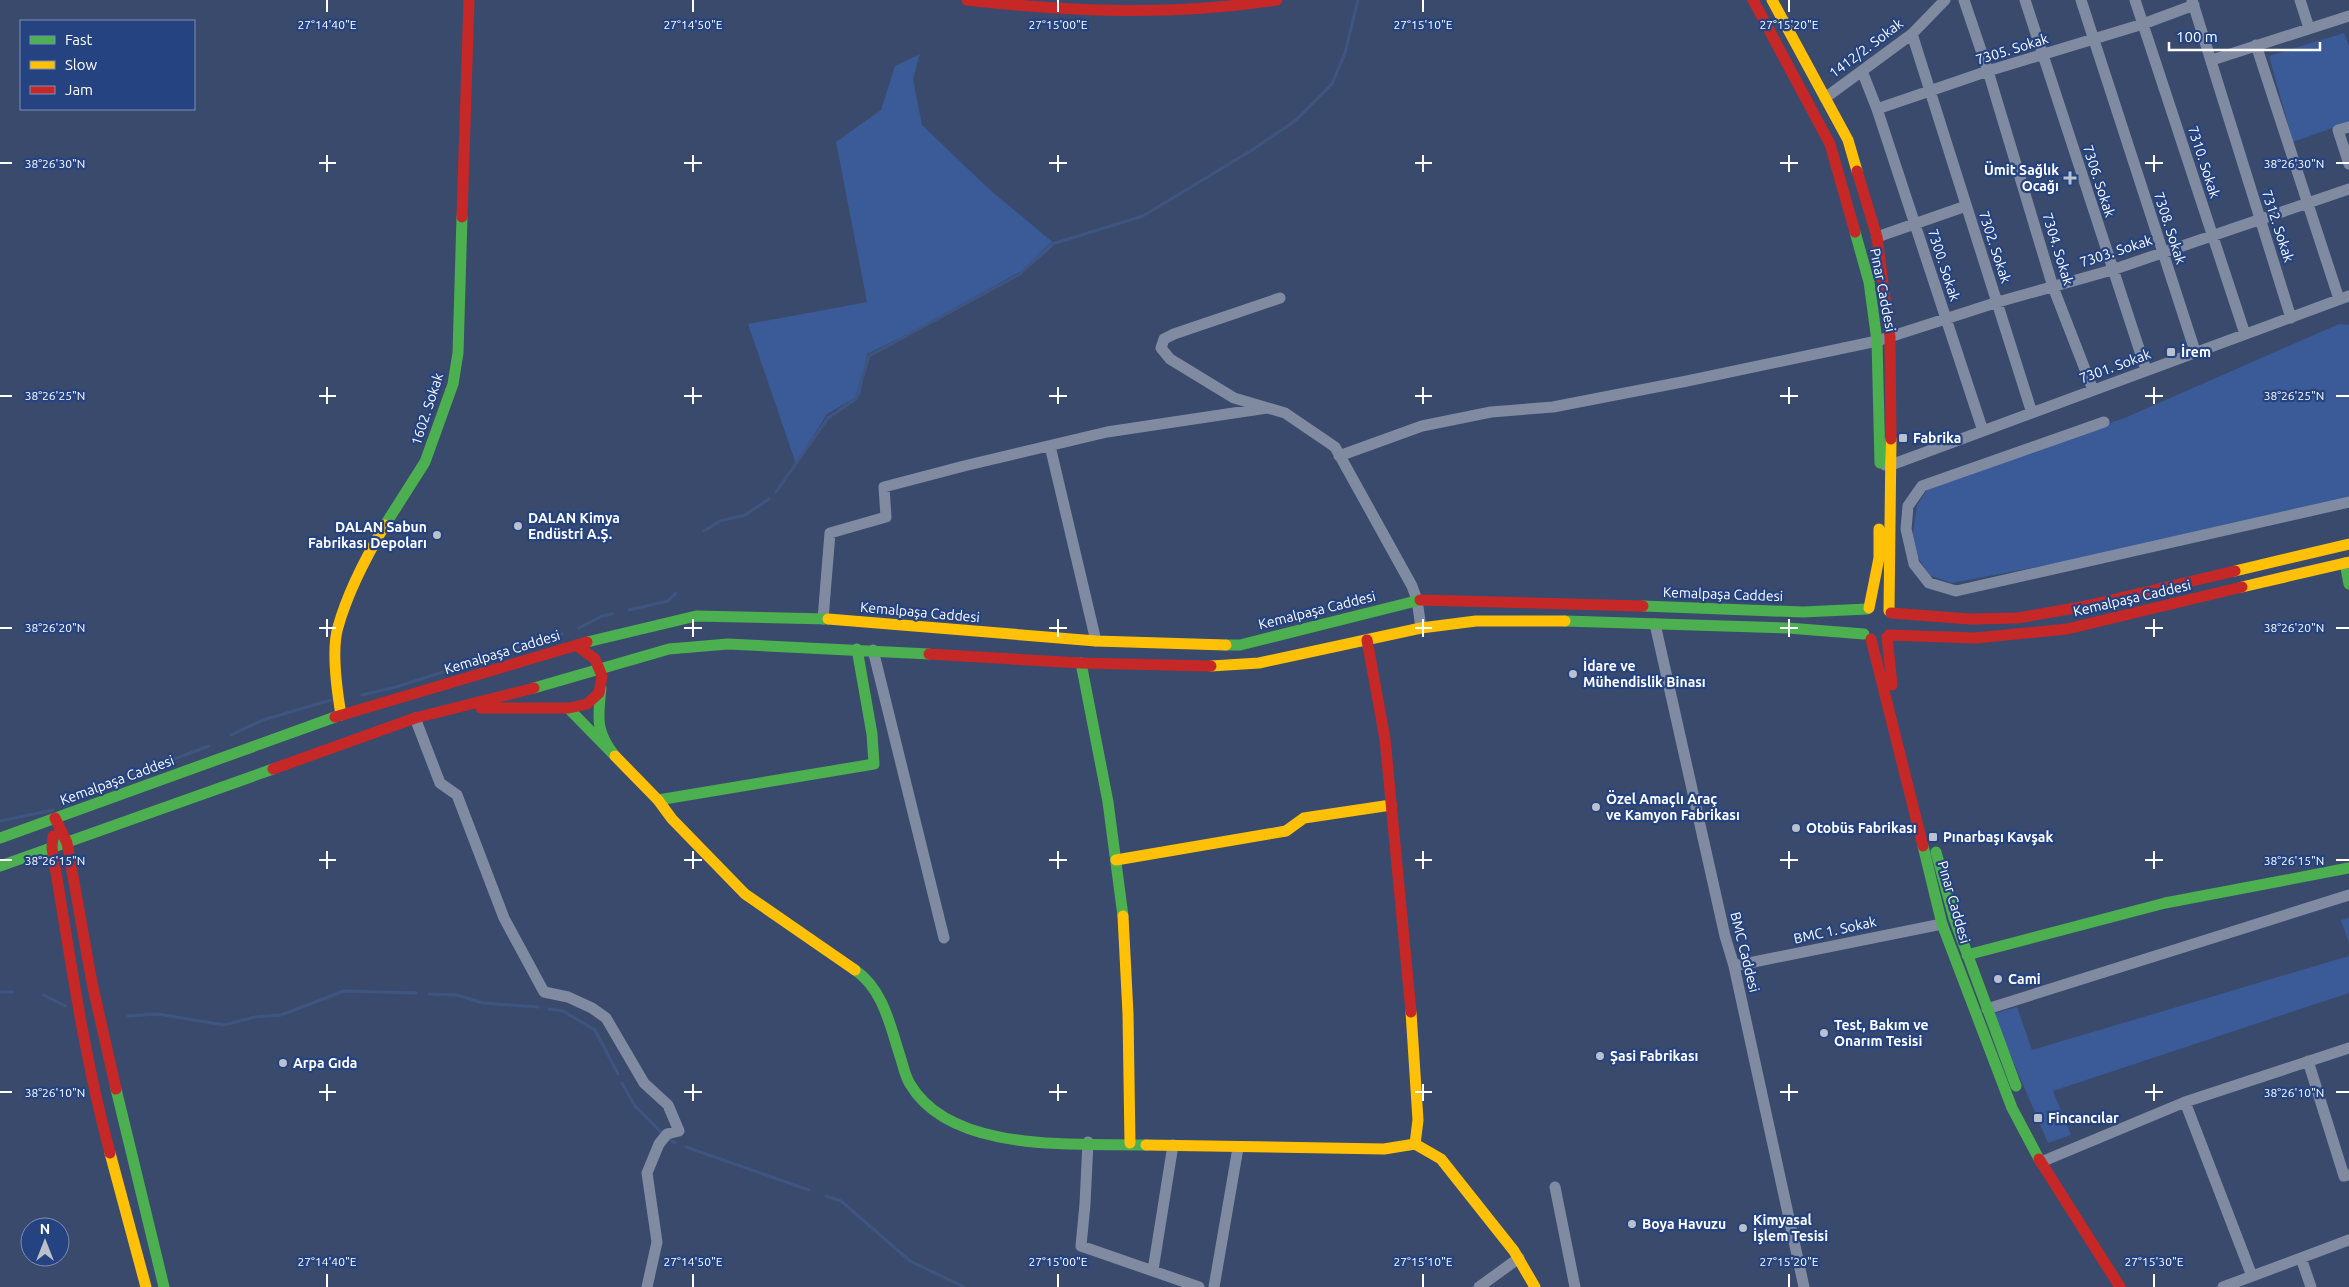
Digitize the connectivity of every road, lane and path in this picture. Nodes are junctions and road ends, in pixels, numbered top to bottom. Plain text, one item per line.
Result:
1 (469, 0) edge
2 (967, 0) edge
3 (1277, 0) edge
4 (1753, 0) edge
5 (1772, 0) edge
6 (1945, 0) edge
7 (1964, 0) edge
8 (2025, 0) edge
9 (2081, 0) edge
10 (2135, 0) edge
11 (2300, 0) edge
12 (2193, 3) edge
13 (2349, 16) edge
14 (2143, 24) junction
15 (2309, 28) junction
16 (1912, 34) junction
17 (2095, 39) junction
18 (2256, 45) junction
19 (2044, 55) junction
20 (2212, 60) junction
21 (1862, 71) junction
22 (1988, 71) junction
23 (1931, 91) junction
24 (1825, 98) junction
25 (1877, 109) junction
26 (2349, 127) edge
27 (2349, 164) edge
28 (2349, 189) edge
29 (2309, 202) junction
30 (1966, 206) junction
31 (2259, 218) junction
32 (1915, 223) junction
33 (2212, 235) junction
34 (1877, 237) junction
35 (2162, 252) junction
36 (2112, 270) junction
37 (2053, 287) junction
38 (2344, 297) edge
39 (1280, 298) dead end
40 (1998, 302) junction
41 (2291, 318) junction
42 (1946, 319) junction
43 (2245, 334) junction
44 (1890, 337) junction
45 (1877, 341) junction
46 (2195, 352) junction
47 (2146, 370) junction
48 (2093, 390) junction
49 (1267, 408) junction
50 (2032, 412) junction
51 (2104, 422) dead end
52 (1983, 431) junction
53 (1050, 446) junction
54 (1339, 456) junction
55 (1886, 465) junction
56 (2349, 502) edge
57 (2349, 544) edge
58 (2347, 562) edge
59 (2349, 583) edge
60 (1417, 600) junction
61 (1868, 609) junction
62 (1890, 612) junction
63 (823, 618) junction
64 (1655, 624) junction
65 (1421, 628) junction
66 (1867, 636) junction
67 (1888, 636) junction
68 (1367, 640) junction
69 (1096, 641) junction
70 (576, 645) junction
71 (857, 649) junction
72 (872, 650) junction
73 (561, 651) junction
74 (1081, 663) junction
75 (600, 667) junction
76 (542, 676) junction
77 (601, 688) junction
78 (564, 708) junction
79 (450, 709) junction
80 (341, 715) junction
81 (415, 718) junction
82 (615, 756) junction
83 (658, 800) junction
84 (1391, 805) junction
85 (55, 818) junction
86 (0, 838) edge
87 (67, 843) junction
88 (52, 848) junction
89 (2349, 856) edge
90 (1116, 860) junction
91 (0, 866) edge
92 (2349, 868) edge
93 (2328, 874) junction
94 (2349, 895) edge
95 (1942, 924) junction
96 (944, 938) dead end
97 (1968, 955) junction
98 (1734, 966) junction
99 (1987, 1009) junction
100 (2349, 1048) edge
101 (2308, 1061) junction
102 (2185, 1102) junction
103 (1088, 1142) junction
104 (1130, 1143) junction
105 (1414, 1144) junction
106 (1172, 1145) junction
107 (1238, 1148) junction
108 (2041, 1162) junction
109 (2349, 1175) edge
110 (1555, 1187) dead end
111 (2349, 1240) edge
112 (1519, 1258) junction
113 (2301, 1258) junction
114 (1153, 1270) junction
115 (2252, 1276) junction
116 (146, 1287) edge
117 (164, 1287) edge
118 (647, 1287) edge
119 (1199, 1287) edge
120 (1214, 1287) edge
121 (1479, 1287) edge
122 (1536, 1287) edge
123 (1575, 1287) edge
124 (1804, 1287) edge
125 (2120, 1287) edge
126 (2223, 1287) edge
127 (2312, 1287) edge

1 - 80 main road, 1602. Sokak
2 - 3 main road
4 - 45 main road, Pınar Caddesi
5 - 24 main road, Pınar Caddesi
6 - 16 street, 1412/2. Sokak
7 - 22 street, 7304. Sokak
8 - 19 street, 7306. Sokak
9 - 17 street, 7308. Sokak
10 - 14 street, 7310. Sokak
11 - 15 street
12 - 14 street, 7305. Sokak
12 - 20 street, 7312. Sokak
13 - 15 street
14 - 17 street, 7305. Sokak
14 - 33 street, 7310. Sokak
15 - 18 street
16 - 21 street, 1412/2. Sokak
16 - 23 street, 7302. Sokak
17 - 19 street, 7305. Sokak
17 - 35 street, 7308. Sokak
18 - 20 street
18 - 29 street
19 - 22 street, 7305. Sokak
19 - 36 street, 7306. Sokak
20 - 31 street, 7312. Sokak
21 - 24 street, 1412/2. Sokak
21 - 25 street
22 - 23 street, 7305. Sokak
22 - 37 street, 7304. Sokak
23 - 25 street, 7305. Sokak
23 - 30 street, 7302. Sokak
24 - 34 main road, Pınar Caddesi
25 - 32 street, 7300. Sokak
26 - 27 street
28 - 29 street, 7303. Sokak
29 - 31 street, 7303. Sokak
29 - 38 street
30 - 32 street
30 - 40 street, 7302. Sokak
31 - 33 street, 7303. Sokak
31 - 41 street, 7312. Sokak
32 - 34 street
32 - 42 street, 7300. Sokak
33 - 35 street, 7303. Sokak
33 - 43 street, 7310. Sokak
34 - 44 main road, Pınar Caddesi
35 - 36 street, 7303. Sokak
35 - 46 street, 7308. Sokak
36 - 37 street, 7303. Sokak
36 - 47 street, 7306. Sokak
37 - 40 street, 7303. Sokak
37 - 48 street, 7304. Sokak
38 - 41 street, 7301. Sokak
39 - 49 street
40 - 42 street, 7303. Sokak
40 - 50 street, 7302. Sokak
41 - 43 street, 7301. Sokak
42 - 44 street, 7303. Sokak
42 - 52 street, 7300. Sokak
43 - 46 street, 7301. Sokak
44 - 45 street, 7303. Sokak
44 - 55 main road, Pınar Caddesi
45 - 54 street, 7303. Sokak
45 - 55 main road, Pınar Caddesi
46 - 47 street, 7301. Sokak
47 - 48 street, 7301. Sokak
48 - 50 street, 7301. Sokak
49 - 53 street
49 - 54 street
50 - 52 street, 7301. Sokak
51 - 56 street
52 - 55 street, 7301. Sokak
53 - 63 street
53 - 69 street
54 - 60 street
55 - 61 main road, Pınar Caddesi
55 - 62 main road
57 - 62 main road, Kemalpaşa Caddesi
58 - 59 main road
58 - 67 main road, Kemalpaşa Caddesi
60 - 61 main road, Kemalpaşa Caddesi
60 - 65 street
60 - 69 main road, Kemalpaşa Caddesi
61 - 62 main road, Kemalpaşa Caddesi
61 - 66 main road
62 - 67 main road
63 - 69 main road, Kemalpaşa Caddesi
63 - 70 main road, Kemalpaşa Caddesi
64 - 65 main road, Kemalpaşa Caddesi
64 - 66 main road, Kemalpaşa Caddesi
64 - 98 street, BMC Caddesi
65 - 68 main road, Kemalpaşa Caddesi
66 - 67 main road, Kemalpaşa Caddesi
66 - 95 main road, Pınar Caddesi
67 - 97 main road, Pınar Caddesi
68 - 74 main road, Kemalpaşa Caddesi
68 - 84 main road
70 - 73 main road, Kemalpaşa Caddesi
70 - 75 main road
71 - 72 main road, Kemalpaşa Caddesi
71 - 75 main road, Kemalpaşa Caddesi
71 - 83 main road
72 - 74 main road, Kemalpaşa Caddesi
72 - 96 street
73 - 76 main road
73 - 80 main road, Kemalpaşa Caddesi
74 - 90 main road
75 - 76 main road, Kemalpaşa Caddesi
75 - 77 main road
76 - 78 main road
76 - 79 main road, Kemalpaşa Caddesi
77 - 78 main road
77 - 82 main road
78 - 79 main road
78 - 82 main road
79 - 81 main road, Kemalpaşa Caddesi
80 - 85 main road, Kemalpaşa Caddesi
81 - 87 main road, Kemalpaşa Caddesi
81 - 118 street
82 - 83 main road
83 - 103 main road
84 - 90 main road
84 - 105 main road
85 - 86 main road, Kemalpaşa Caddesi
85 - 87 main road
85 - 88 main road
87 - 88 main road, Kemalpaşa Caddesi
87 - 117 main road
88 - 91 main road, Kemalpaşa Caddesi
88 - 116 main road
89 - 93 main road
90 - 104 main road
92 - 93 main road
93 - 97 main road
94 - 99 street
95 - 98 street, BMC 1. Sokak
95 - 108 main road, Pınar Caddesi
97 - 99 main road, Pınar Caddesi
98 - 124 street, BMC Caddesi
99 - 108 main road, Pınar Caddesi
100 - 101 street
101 - 102 street
101 - 109 street
102 - 108 street
102 - 115 street
103 - 104 main road
103 - 114 street
104 - 106 main road
105 - 107 main road
105 - 112 main road
106 - 107 main road
106 - 114 street
107 - 120 street
108 - 125 main road, Pınar Caddesi
110 - 123 street
111 - 113 street
112 - 121 street
112 - 122 main road
113 - 115 street
113 - 127 street
114 - 119 street
115 - 126 street

